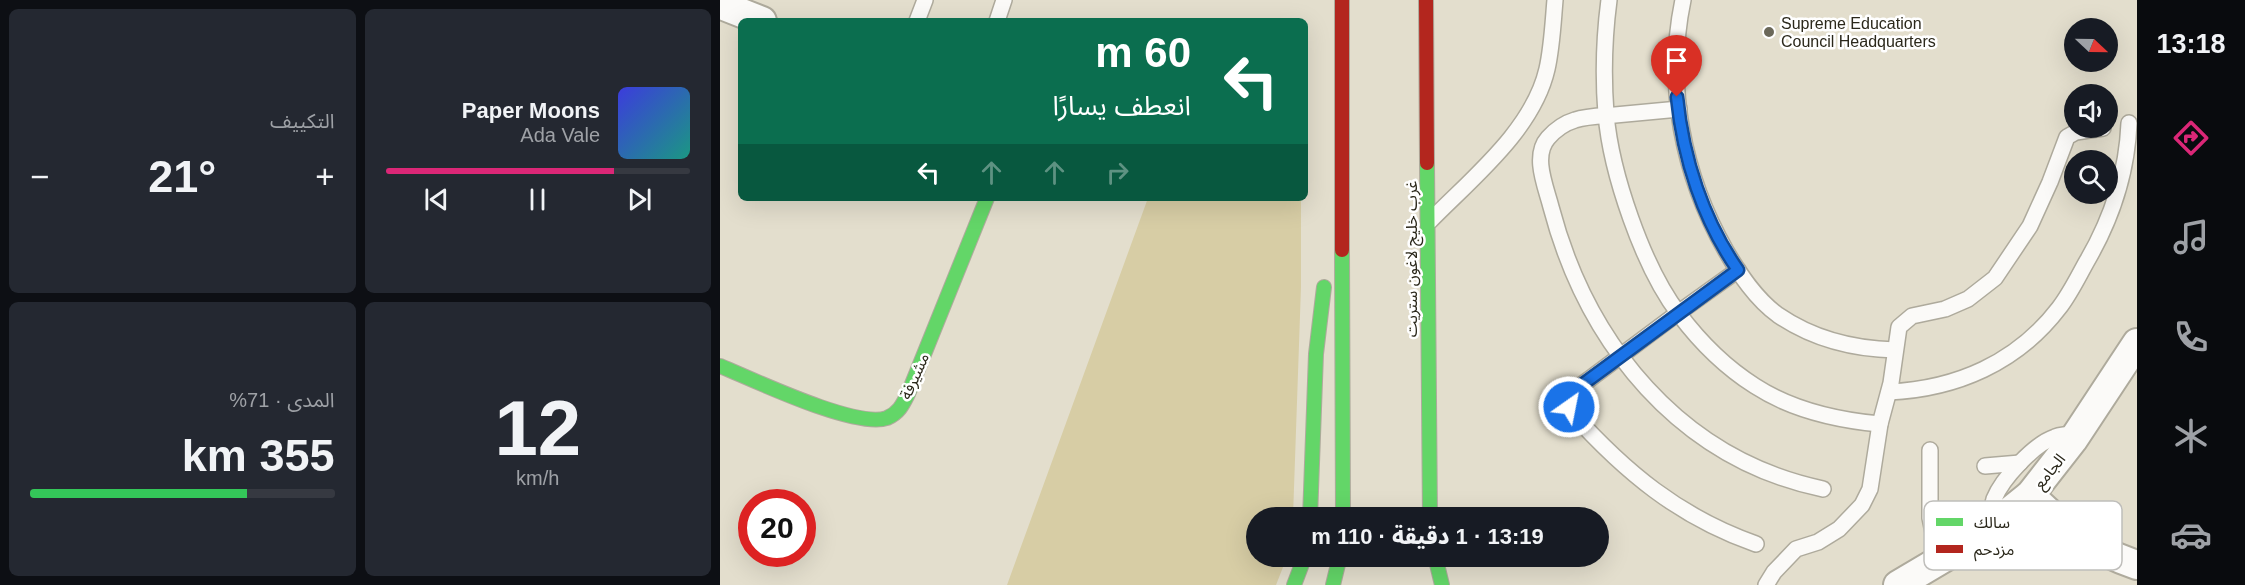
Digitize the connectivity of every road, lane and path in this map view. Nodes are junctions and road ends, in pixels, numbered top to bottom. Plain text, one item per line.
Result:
1 (925, 0) edge
2 (1004, 0) edge
3 (1342, 0) edge
4 (1555, 0) edge
5 (1609, 0) edge
6 (1683, 0) edge
7 (1428, 1) edge
8 (724, 7) edge
9 (754, 18) edge
10 (918, 18) edge
11 (998, 18) edge
12 (1679, 109) junction
13 (1606, 115) junction
14 (2133, 123) edge
15 (2118, 125) edge
16 (2067, 138) edge
17 (986, 201) edge
18 (1341, 212) junction
19 (1428, 224) junction
20 (1738, 270) junction
21 (1678, 313) junction
22 (2137, 343) edge
23 (1895, 350) junction
24 (1620, 357) junction
25 (720, 366) edge
26 (1889, 392) junction
27 (1880, 424) junction
28 (2078, 434) junction
29 (1930, 450) dead end
30 (2020, 463) junction
31 (1985, 465) dead end
32 (1823, 489) dead end
33 (2030, 495) junction
34 (1930, 501) edge
35 (1993, 501) edge
36 (2023, 501) edge
37 (2036, 501) edge
38 (1310, 507) edge
39 (1343, 507) edge
40 (1430, 507) edge
41 (1756, 544) dead end
42 (2122, 560) edge
43 (2137, 565) edge
44 (1301, 567) edge
45 (1338, 567) edge
46 (1438, 567) edge
47 (1924, 570) edge
48 (1294, 585) edge
49 (1334, 585) edge
50 (1442, 585) edge
51 (1766, 585) edge
52 (1898, 585) edge

1 - 10 lane
2 - 11 lane
3 - 18 street
4 - 19 lane
5 - 13 lane
6 - 12 lane
7 - 19 street, غرب خليج لاغون ستريت
8 - 9 street
12 - 13 lane
12 - 20 lane
13 - 21 lane
13 - 24 lane
14 - 15 lane
14 - 26 lane
16 - 23 lane
17 - 25 street, مشيرفة
18 - 38 street
18 - 39 street
19 - 40 street, غرب خليج لاغون ستريت
20 - 21 lane
20 - 23 lane
21 - 24 lane
21 - 27 lane
22 - 28 street, الجامع
23 - 26 lane
24 - 32 lane
24 - 41 lane
26 - 27 lane
27 - 51 lane
28 - 30 lane
28 - 33 street, الجامع
29 - 34 lane
30 - 31 lane
30 - 35 lane
33 - 36 street, الجامع
33 - 37 street
42 - 43 street
44 - 48 street
45 - 49 street
46 - 50 street
47 - 52 street, الجامع

